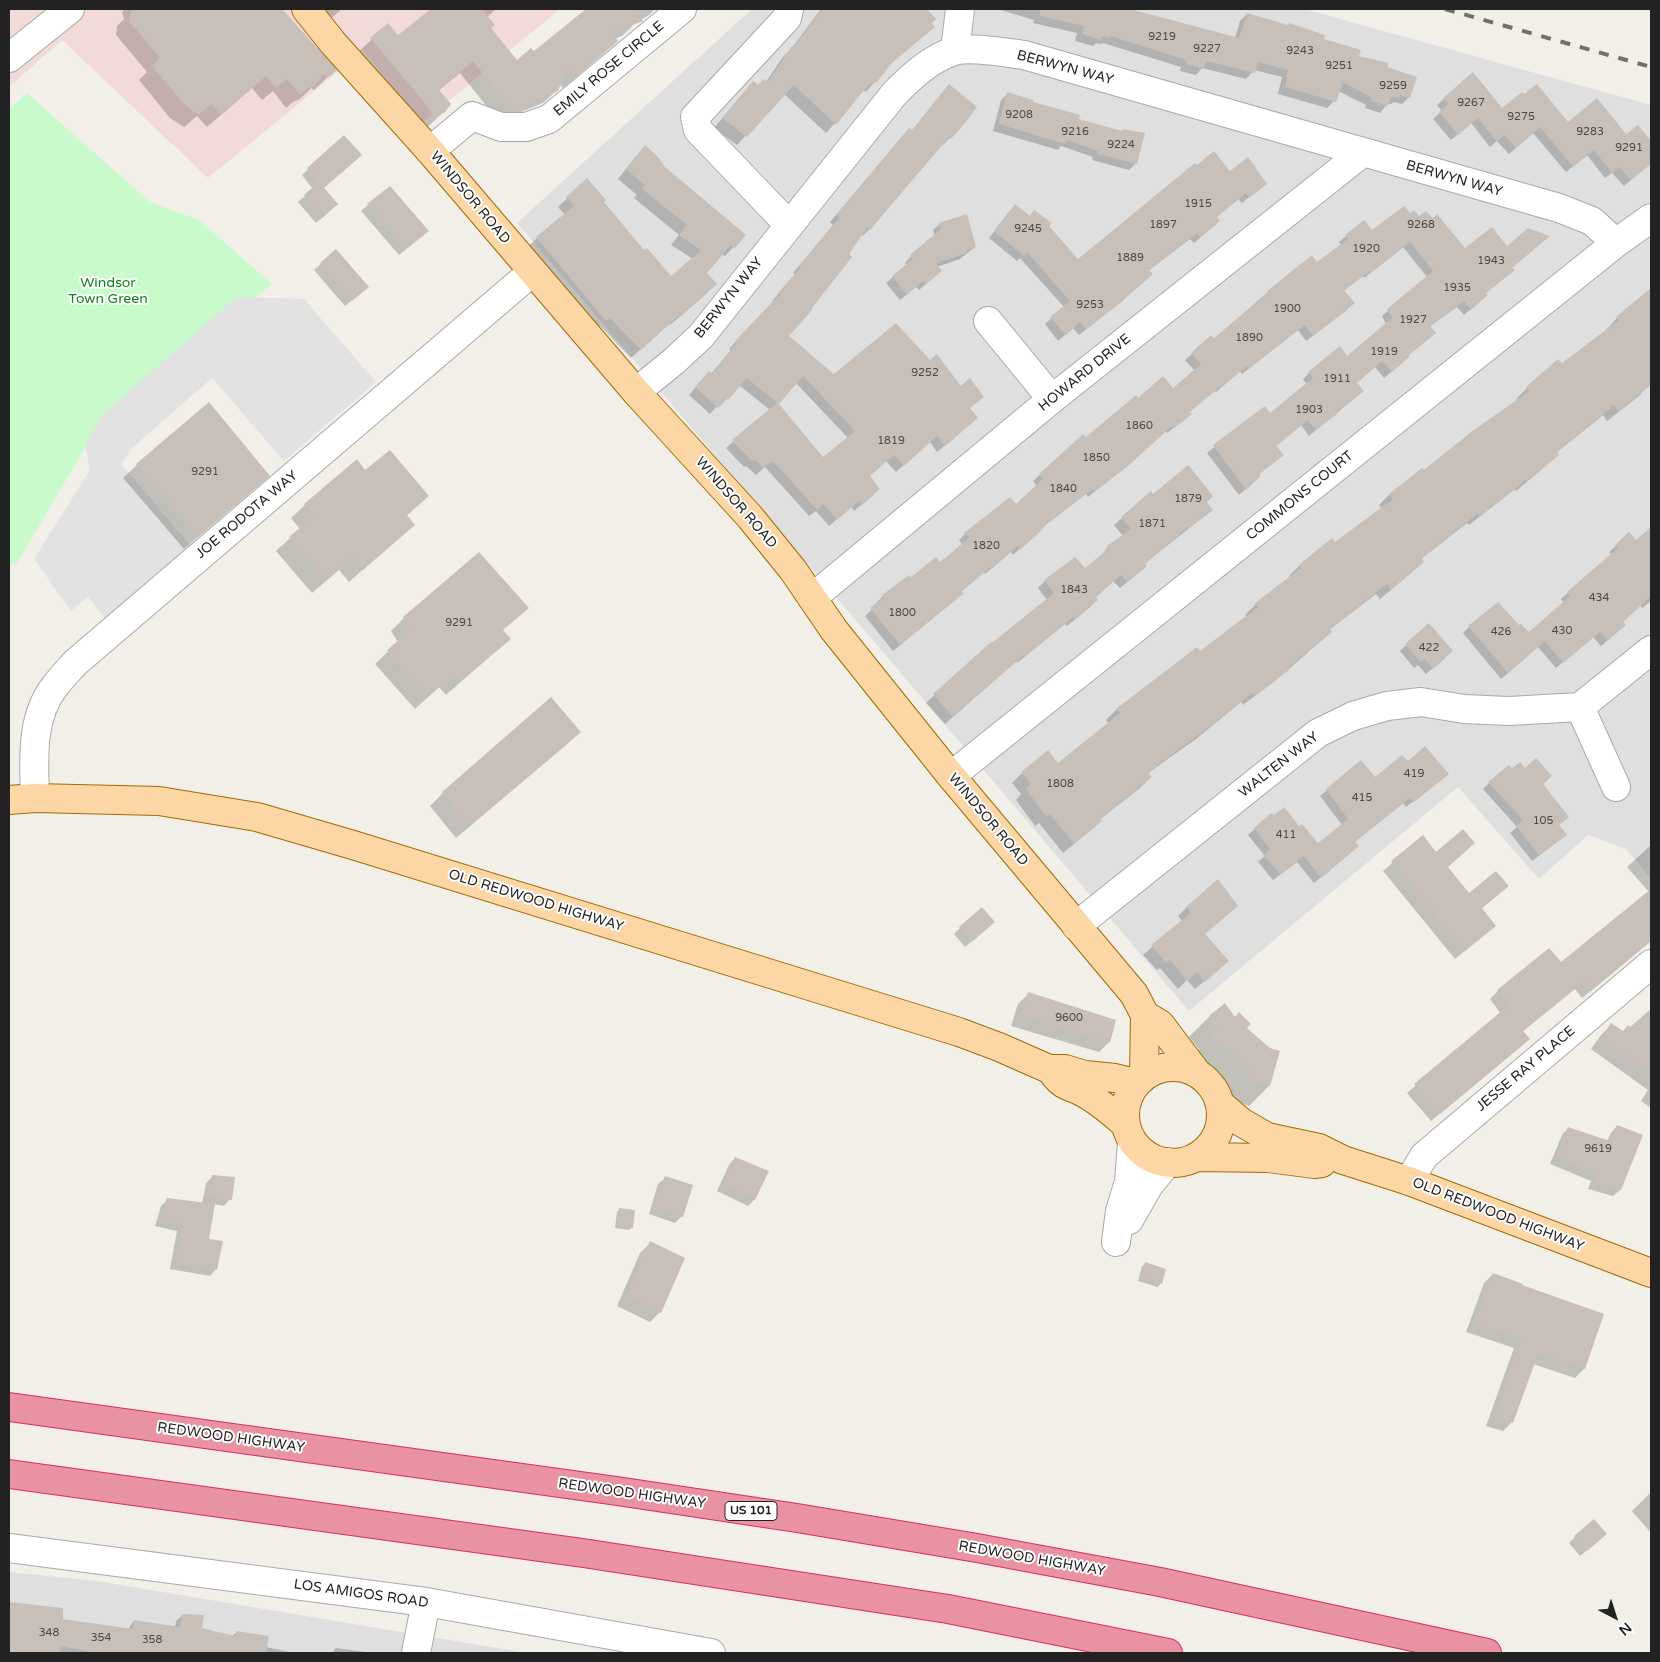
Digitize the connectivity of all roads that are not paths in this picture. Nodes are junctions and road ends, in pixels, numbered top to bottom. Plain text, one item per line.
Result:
1 (70, 9) edge
2 (306, 9) edge
3 (682, 9) edge
4 (789, 9) edge
5 (960, 9) edge
6 (955, 51) junction
7 (9, 58) edge
8 (430, 151) junction
9 (1362, 153) junction
10 (1651, 218) edge
11 (788, 224) junction
12 (1616, 243) junction
13 (532, 272) junction
14 (988, 321) dead end
15 (636, 392) junction
16 (1052, 399) junction
17 (812, 598) junction
18 (1651, 650) edge
19 (1580, 707) junction
20 (951, 776) junction
21 (1616, 787) dead end
22 (22, 799) edge
23 (1076, 926) junction
24 (1651, 964) edge
25 (1145, 1015) junction
26 (1049, 1069) junction
27 (1197, 1073) junction
28 (1140, 1079) junction
29 (1220, 1104) junction
30 (1128, 1132) junction
31 (1198, 1157) junction
32 (1343, 1160) junction
33 (1168, 1162) junction
34 (1409, 1181) junction
35 (1651, 1273) edge
36 (9, 1408) edge
37 (9, 1474) edge
38 (9, 1548) edge
39 (426, 1602) junction
40 (416, 1653) edge
41 (712, 1653) edge
42 (1168, 1653) edge
43 (1486, 1653) edge

1 - 7 street
2 - 8 main road, WINDSOR ROAD
3 - 8 street, EMILY ROSE CIRCLE
4 - 11 street
5 - 6 street
6 - 9 street, BERWYN WAY
6 - 11 street, BERWYN WAY
8 - 13 main road, WINDSOR ROAD
9 - 12 street, BERWYN WAY
9 - 16 street, HOWARD DRIVE
10 - 12 street, COMMONS COURT
11 - 15 street, BERWYN WAY
12 - 20 street, COMMONS COURT
13 - 15 main road, WINDSOR ROAD
13 - 22 street, JOE RODOTA WAY
14 - 16 street
15 - 17 main road, WINDSOR ROAD
16 - 17 street, HOWARD DRIVE
17 - 20 main road, WINDSOR ROAD
18 - 19 street
19 - 21 street
19 - 23 street, WALTEN WAY
20 - 23 main road, WINDSOR ROAD
22 - 26 main road, OLD REDWOOD HIGHWAY
23 - 25 main road, WINDSOR ROAD
24 - 34 street, JESSE RAY PLACE
25 - 27 main road, WINDSOR ROAD
25 - 28 main road, WINDSOR ROAD
26 - 28 main road, OLD REDWOOD HIGHWAY
26 - 30 main road, OLD REDWOOD HIGHWAY
27 - 28 main road
27 - 29 main road
28 - 30 main road
29 - 31 main road
29 - 32 main road, OLD REDWOOD HIGHWAY
30 - 33 main road
30 - 33 street
31 - 32 main road, OLD REDWOOD HIGHWAY
31 - 33 main road
32 - 34 main road, OLD REDWOOD HIGHWAY
34 - 35 main road, OLD REDWOOD HIGHWAY
36 - 43 highway, REDWOOD HIGHWAY / US 101
37 - 42 highway
38 - 39 street, LOS AMIGOS ROAD
39 - 40 street
39 - 41 street, LOS AMIGOS ROAD

